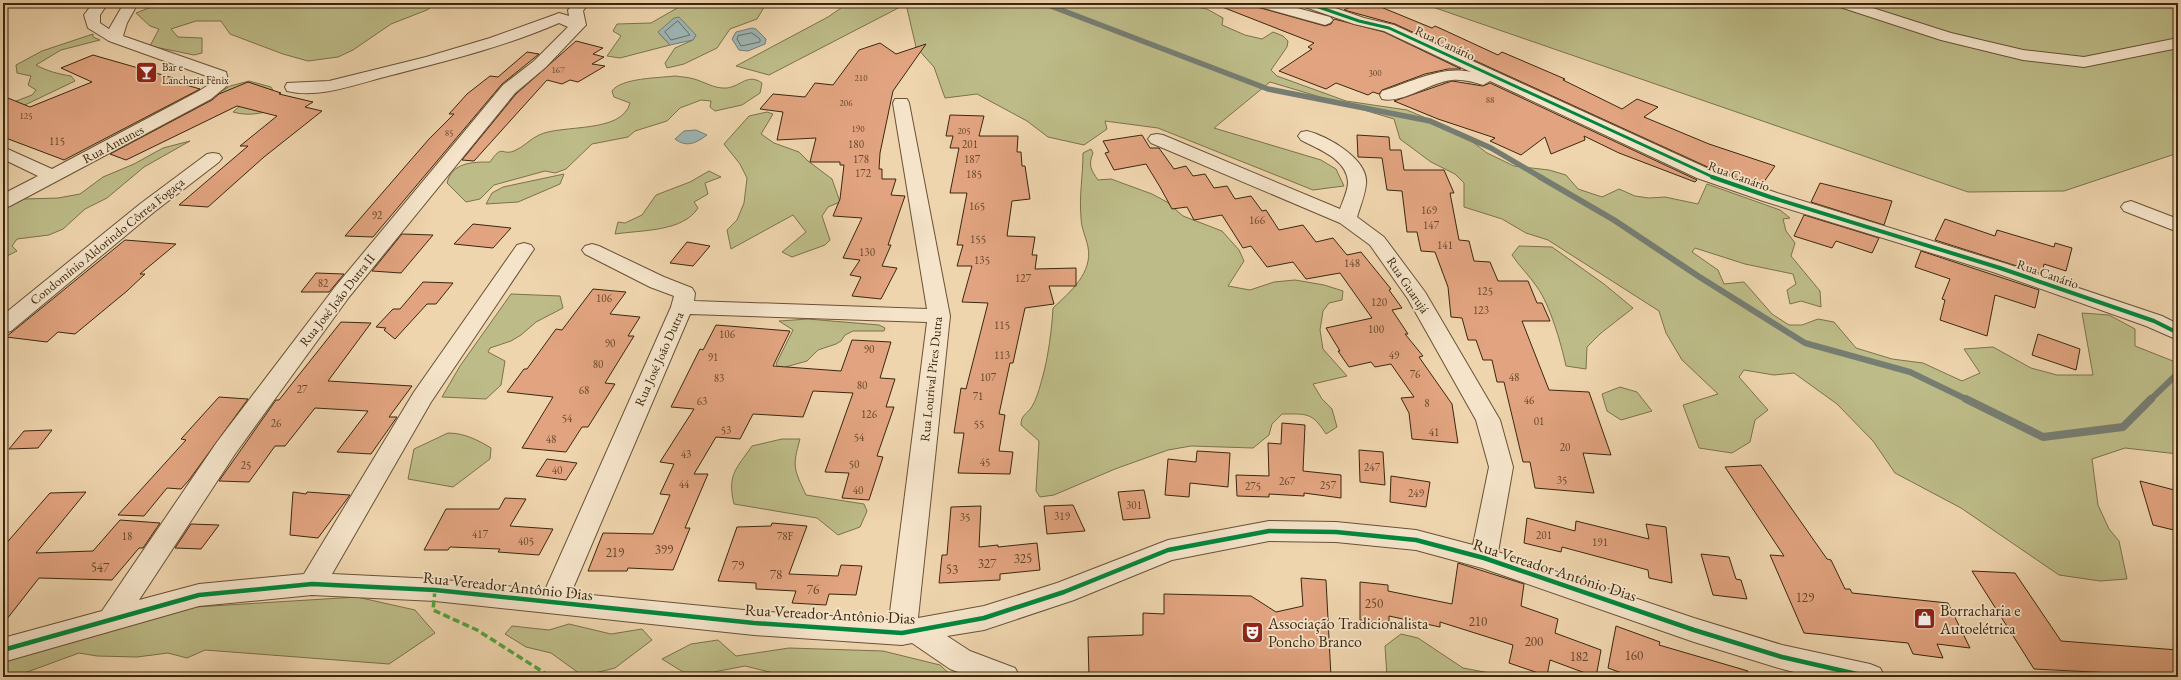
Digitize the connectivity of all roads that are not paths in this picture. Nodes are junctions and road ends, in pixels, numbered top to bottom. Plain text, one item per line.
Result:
1 (101, 3) edge
2 (131, 3) edge
3 (582, 3) edge
4 (1262, 3) edge
5 (1307, 3) edge
6 (1842, 3) edge
7 (578, 25) junction
8 (1401, 33) junction
9 (114, 38) junction
10 (2178, 43) edge
11 (293, 87) dead end
12 (1528, 92) junction
13 (1388, 95) dead end
14 (901, 103) dead end
15 (1307, 136) dead end
16 (1157, 139) dead end
17 (3, 152) edge
18 (213, 158) dead end
19 (52, 176) junction
20 (3, 202) edge
21 (2131, 207) dead end
22 (1347, 219) junction
23 (2178, 226) edge
24 (524, 249) dead end
25 (592, 250) dead end
26 (682, 307) junction
27 (939, 316) junction
28 (3, 326) edge
29 (2178, 333) edge
30 (1484, 558) junction
31 (312, 584) junction
32 (553, 602) junction
33 (111, 620) junction
34 (909, 632) junction
35 (3, 650) edge
36 (1005, 677) edge
37 (1870, 677) edge

1 - 9 street
2 - 9 street
3 - 7 street
4 - 8 street, Rua Canário
5 - 8 street, Rua Canário
6 - 10 street
7 - 11 street
7 - 33 street, Rua José João Dutra II
8 - 12 street, Rua Canário
9 - 19 street, Rua Antunes
12 - 13 street
12 - 29 street, Rua Canário
14 - 27 street, Rua Lourival Pires Dutra
15 - 22 street
16 - 22 street, Rua Guarujá
17 - 19 street
18 - 28 street, Condomínio Aldorindo Côrrea Fogaça
19 - 20 street, Rua Antunes
21 - 23 street
22 - 30 street, Rua Guarujá
24 - 31 street
25 - 26 street
26 - 27 street, Rua José João Dutra
26 - 32 street, Rua José João Dutra
27 - 34 street, Rua Lourival Pires Dutra
30 - 34 street, Rua Vereador Antônio Dias
30 - 37 street, Rua Vereador Antônio Dias
31 - 32 street, Rua Vereador Antônio Dias
31 - 33 street, Rua Vereador Antônio Dias
32 - 34 street, Rua Vereador Antônio Dias
33 - 35 street, Rua Vereador Antônio Dias
34 - 36 street

